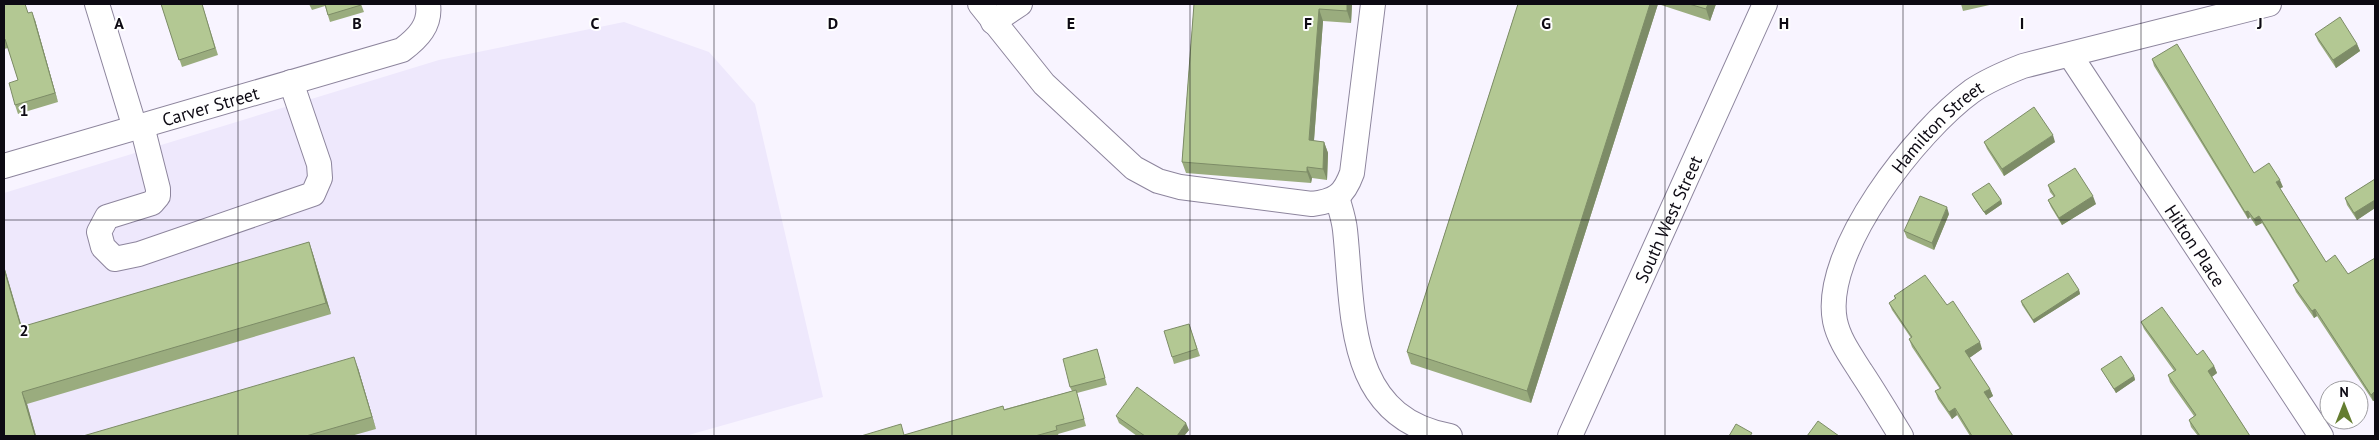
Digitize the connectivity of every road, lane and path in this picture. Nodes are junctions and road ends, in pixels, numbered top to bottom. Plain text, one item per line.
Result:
1 (97, 4) edge
2 (428, 4) edge
3 (1020, 4) edge
4 (1373, 4) edge
5 (1765, 4) edge
6 (2269, 4) edge
7 (987, 13) edge
8 (2070, 54) junction
9 (291, 82) junction
10 (138, 127) junction
11 (4, 166) edge
12 (1337, 197) junction
13 (1450, 436) edge
14 (1570, 436) edge
15 (1902, 436) edge
16 (2321, 436) edge

1 - 10 street
2 - 9 street, Carver Street
3 - 7 street
4 - 12 street
5 - 14 street, South West Street
6 - 8 street, Hamilton Street
7 - 12 street
8 - 15 street, Hamilton Street
8 - 16 street, Hilton Place
9 - 10 street, Carver Street
9 - 10 street
10 - 11 street, Carver Street
12 - 13 street

